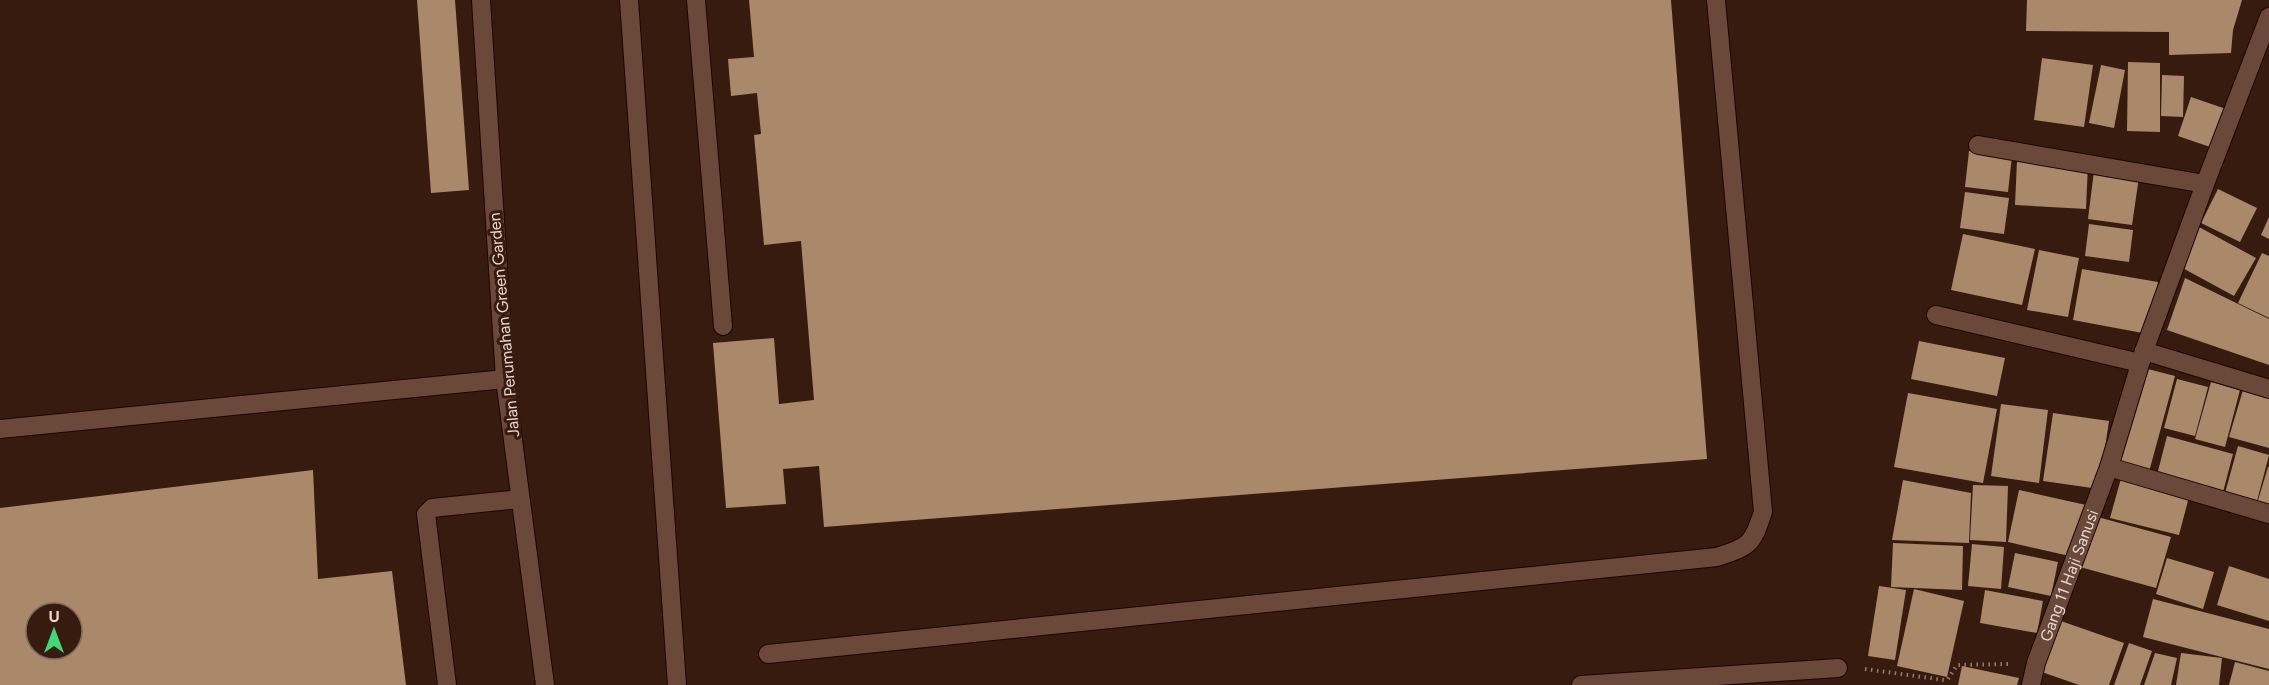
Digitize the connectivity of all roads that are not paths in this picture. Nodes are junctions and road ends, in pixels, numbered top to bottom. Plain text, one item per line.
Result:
1 (481, 0) edge
2 (629, 0) edge
3 (696, 0) edge
4 (1716, 0) edge
5 (2269, 21) edge
6 (1978, 145) dead end
7 (2205, 184) junction
8 (1936, 315) dead end
9 (723, 326) dead end
10 (2142, 357) junction
11 (505, 379) junction
12 (2269, 389) edge
13 (0, 429) edge
14 (2109, 467) junction
15 (520, 499) junction
16 (2269, 514) edge
17 (768, 654) dead end
18 (1838, 668) road end
19 (447, 685) edge
20 (545, 685) edge
21 (677, 685) edge
22 (1581, 685) edge
23 (2031, 685) edge

1 - 11 street, Jalan Perumahan Green Garden
2 - 21 street
3 - 9 street
4 - 17 street
5 - 7 street, Gang 11 Haji Sanusi
6 - 7 street
7 - 10 street, Gang 11 Haji Sanusi
8 - 10 street
10 - 12 street
10 - 14 street, Gang 11 Haji Sanusi
11 - 13 street
11 - 15 street, Jalan Perumahan Green Garden
14 - 16 street
14 - 23 street, Gang 11 Haji Sanusi
15 - 19 street
15 - 20 street, Jalan Perumahan Green Garden
18 - 22 street

